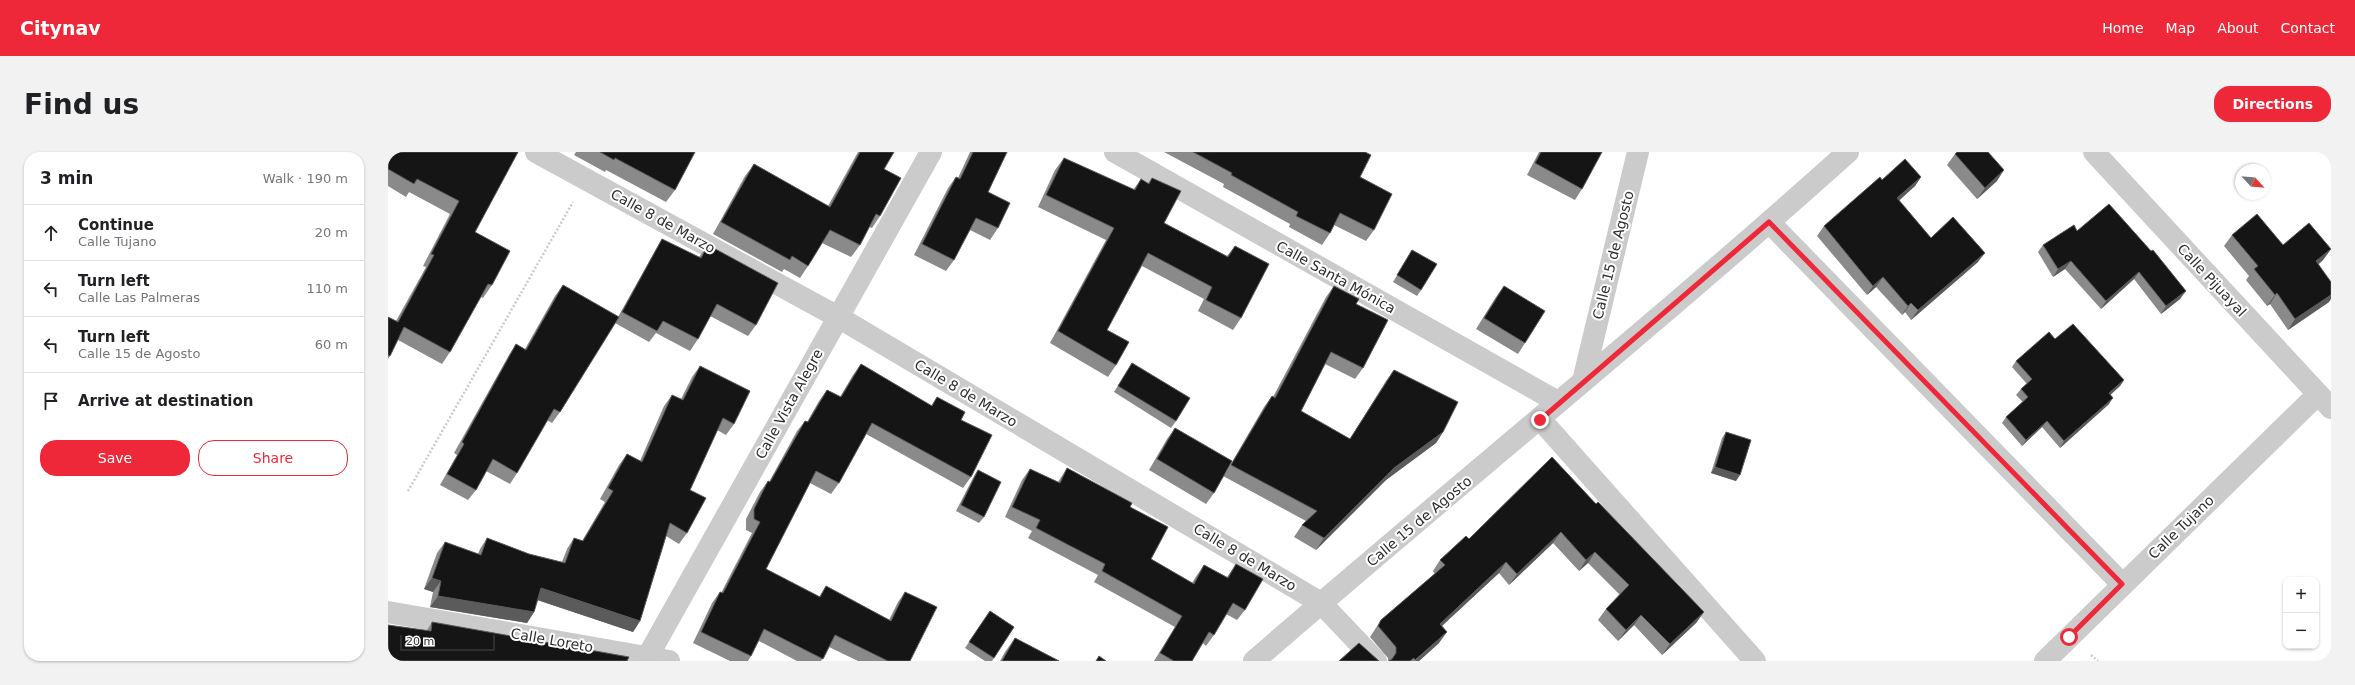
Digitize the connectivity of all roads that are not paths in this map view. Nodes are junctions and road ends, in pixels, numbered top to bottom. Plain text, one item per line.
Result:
1 (536, 152) edge
2 (931, 152) edge
3 (1115, 152) edge
4 (1638, 152) edge
5 (1848, 152) edge
6 (2094, 152) edge
7 (1769, 222) junction
8 (838, 317) junction
9 (1583, 381) junction
10 (2324, 401) edge
11 (1558, 402) junction
12 (1540, 420) junction
13 (2122, 584) junction
14 (1322, 603) junction
15 (388, 612) edge
16 (648, 656) junction
17 (669, 661) edge
18 (1254, 661) edge
19 (1376, 661) edge
20 (1755, 661) edge
21 (2045, 661) edge

1 - 8 street, Calle 8 de Marzo
2 - 8 street, Calle Vista Alegre
3 - 11 street, Calle Santa Mónica
4 - 9 street, Calle 15 de Agosto
5 - 7 street, Calle 15 de Agosto
6 - 10 street, Calle Pijuayal
7 - 9 street, Calle 15 de Agosto
7 - 13 street
8 - 14 street, Calle 8 de Marzo
8 - 16 street, Calle Vista Alegre
9 - 11 street, Calle 15 de Agosto
10 - 13 street, Calle Tujano
11 - 12 street, Calle 15 de Agosto
12 - 14 street, Calle 15 de Agosto
12 - 20 street
13 - 21 street, Calle Tujano
14 - 18 street, Calle 15 de Agosto
14 - 19 street, Calle 8 de Marzo
15 - 16 street, Calle Loreto
16 - 17 street, Calle Loreto

